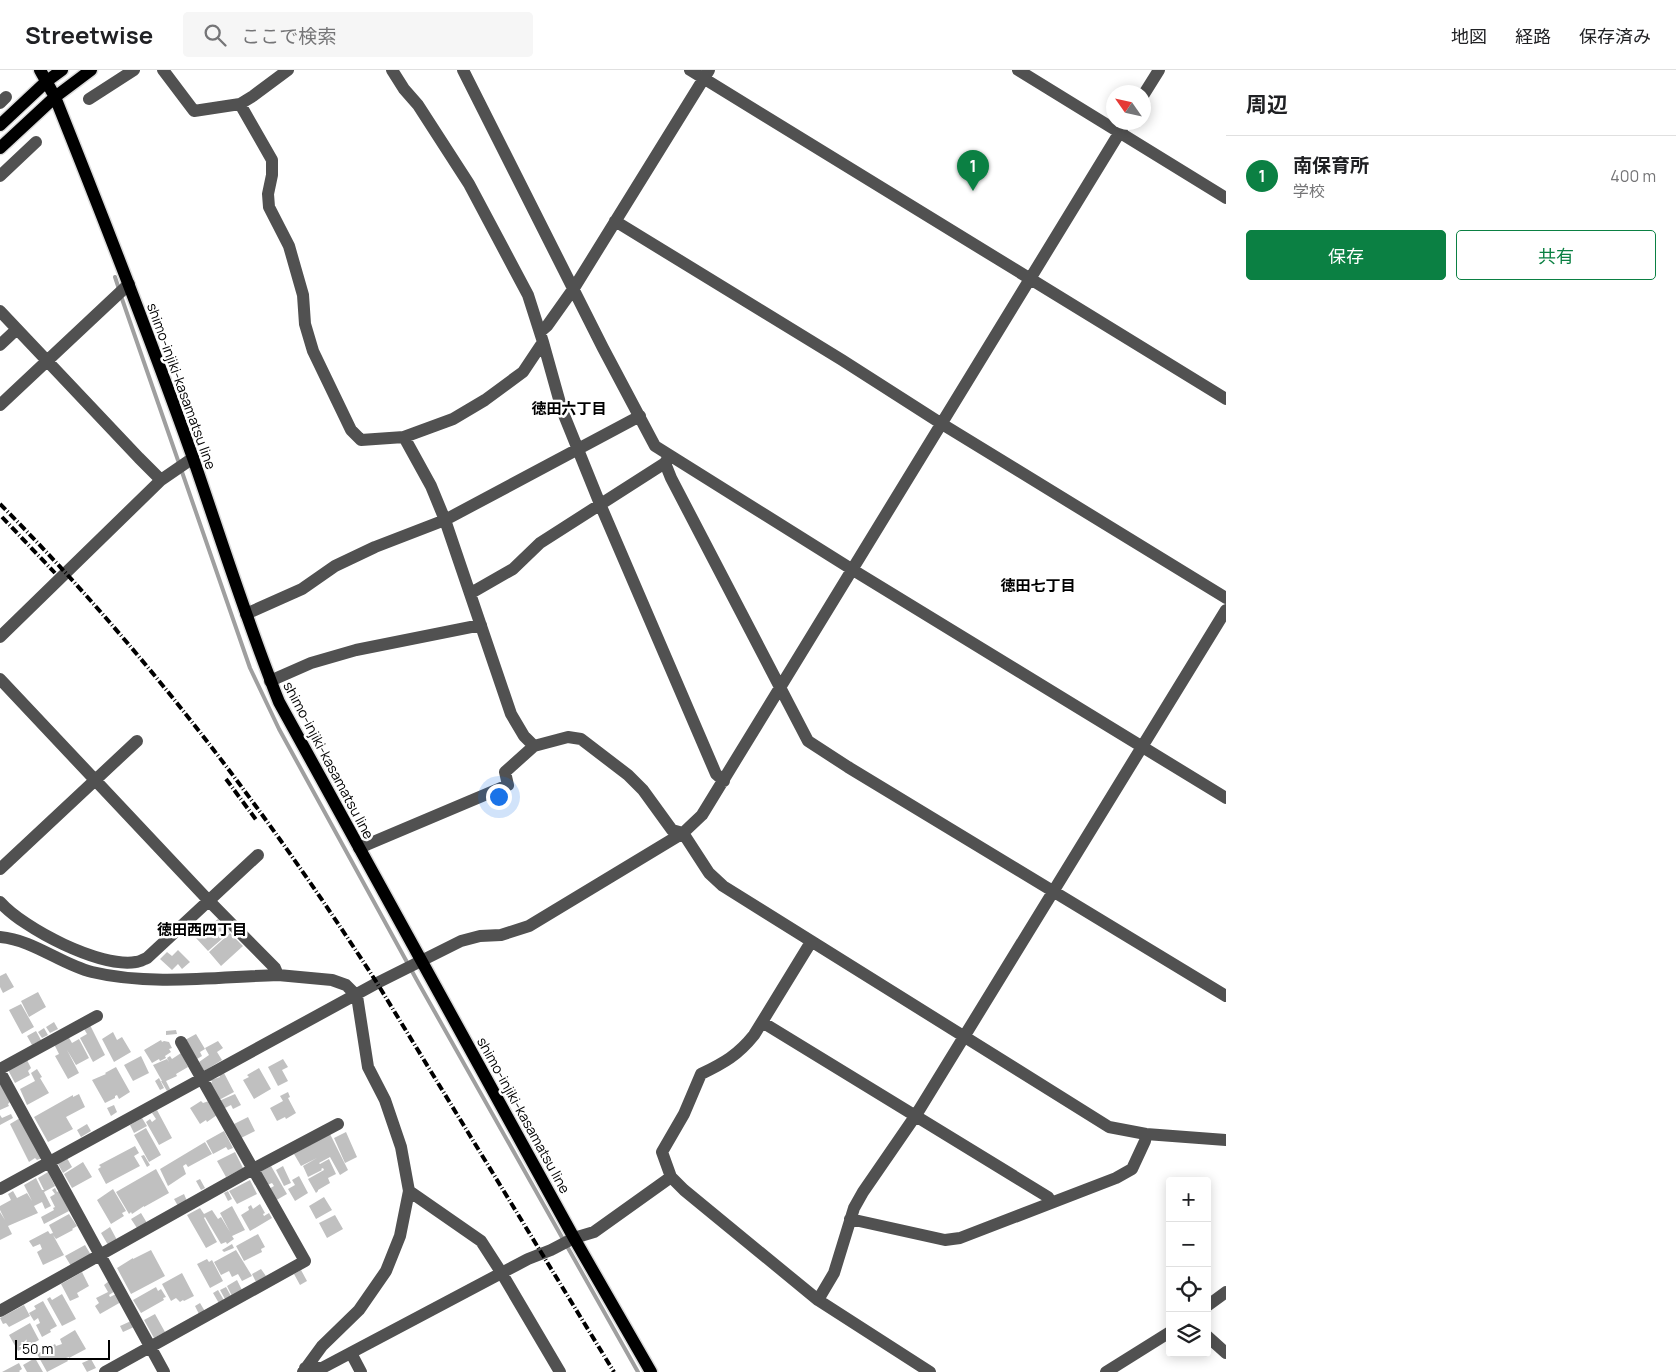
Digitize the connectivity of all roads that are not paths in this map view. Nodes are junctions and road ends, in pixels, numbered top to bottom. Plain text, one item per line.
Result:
1 (62, 70) edge
2 (92, 70) edge
3 (134, 70) edge
4 (163, 70) edge
5 (288, 70) edge
6 (392, 70) edge
7 (463, 70) edge
8 (690, 70) edge
9 (1018, 70) edge
10 (1158, 70) edge
11 (706, 74) edge
12 (44, 75) edge
13 (1149, 85) edge
14 (55, 97) junction
15 (89, 99) dead end
16 (240, 104) junction
17 (1106, 119) edge
18 (0, 125) edge
19 (1122, 130) edge
20 (1126, 130) edge
21 (36, 142) dead end
22 (0, 148) edge
23 (0, 176) edge
24 (1226, 198) edge
25 (615, 221) junction
26 (1031, 279) junction
27 (127, 286) junction
28 (574, 288) junction
29 (0, 311) edge
30 (17, 329) junction
31 (542, 337) junction
32 (0, 345) edge
33 (48, 361) junction
34 (1226, 399) edge
35 (0, 405) edge
36 (640, 416) junction
37 (942, 424) junction
38 (404, 437) junction
39 (577, 449) junction
40 (191, 459) junction
41 (667, 459) junction
42 (165, 478) junction
43 (600, 504) junction
44 (445, 520) junction
45 (853, 570) junction
46 (470, 592) junction
47 (1226, 598) edge
48 (1226, 610) edge
49 (246, 614) junction
50 (481, 625) junction
51 (0, 636) edge
52 (0, 679) edge
53 (270, 681) junction
54 (781, 688) junction
55 (137, 741) dead end
56 (534, 746) junction
57 (1142, 746) junction
58 (96, 780) junction
59 (724, 781) junction
60 (1226, 798) edge
61 (683, 833) junction
62 (359, 848) junction
63 (258, 855) dead end
64 (0, 869) edge
65 (1054, 891) junction
66 (209, 901) junction
67 (0, 902) edge
68 (0, 936) edge
69 (811, 942) junction
70 (419, 962) junction
71 (278, 975) junction
72 (357, 996) junction
73 (1226, 996) edge
74 (97, 1016) dead end
75 (762, 1022) junction
76 (964, 1036) junction
77 (181, 1042) dead end
78 (0, 1071) edge
79 (203, 1079) junction
80 (916, 1115) junction
81 (338, 1124) dead end
82 (1146, 1134) junction
83 (1226, 1140) edge
84 (50, 1161) junction
85 (253, 1170) junction
86 (671, 1177) junction
87 (0, 1189) edge
88 (410, 1191) junction
89 (1051, 1203) junction
90 (850, 1219) junction
91 (572, 1239) junction
92 (100, 1255) junction
93 (502, 1272) junction
94 (1226, 1292) edge
95 (818, 1300) junction
96 (1211, 1303) edge
97 (0, 1311) edge
98 (1166, 1334) edge
99 (1211, 1340) edge
100 (150, 1347) junction
101 (351, 1353) junction
102 (1226, 1353) edge
103 (304, 1370) edge
104 (105, 1372) edge
105 (164, 1372) edge
106 (361, 1372) edge
107 (559, 1372) edge
108 (651, 1372) edge
109 (930, 1372) edge
110 (1106, 1372) edge

1 - 12 main road
2 - 14 main road
3 - 15 street
4 - 16 street
5 - 16 street
6 - 31 street
7 - 28 street
8 - 11 street
9 - 17 street
10 - 13 street
11 - 25 street
11 - 26 street
12 - 14 main road, shimo-injiki-kasamatsu line
12 - 18 main road
14 - 22 main road
14 - 27 main road, shimo-injiki-kasamatsu line
16 - 38 street
19 - 26 street
20 - 24 street
21 - 23 street
25 - 28 street
25 - 37 street
26 - 34 street
26 - 37 street
27 - 33 street
27 - 40 main road, shimo-injiki-kasamatsu line
28 - 31 street
28 - 36 street
29 - 30 street
30 - 32 street
30 - 33 street
31 - 38 street
31 - 39 street
33 - 35 street
33 - 42 street
36 - 39 street
36 - 41 street
37 - 45 street
37 - 47 street
38 - 44 street
39 - 43 street
39 - 44 street
40 - 42 street
40 - 49 main road, shimo-injiki-kasamatsu line
41 - 43 street
41 - 45 street
41 - 54 street
42 - 51 street
43 - 46 street
43 - 59 street
44 - 46 street
44 - 49 street
45 - 54 street
45 - 57 street
46 - 50 street
48 - 57 street
49 - 53 main road, shimo-injiki-kasamatsu line
50 - 53 street
50 - 56 street
52 - 58 street
53 - 62 main road, shimo-injiki-kasamatsu line
54 - 59 street
54 - 65 street
55 - 58 street
56 - 61 street
56 - 62 street
57 - 60 street
57 - 65 street
58 - 64 street
58 - 66 street
59 - 61 street
61 - 69 street
61 - 70 street
62 - 70 main road, shimo-injiki-kasamatsu line
63 - 66 street
65 - 73 street
65 - 76 street
66 - 67 street
66 - 71 street
68 - 71 street
69 - 75 street
69 - 76 street
70 - 72 street
70 - 91 main road, shimo-injiki-kasamatsu line
71 - 72 street
72 - 79 street
72 - 88 street
74 - 78 street
75 - 80 street
75 - 86 street
76 - 80 street
76 - 82 street
77 - 79 street
78 - 84 street
79 - 84 street
79 - 85 street
80 - 89 street
80 - 90 street
81 - 85 street
82 - 83 street
82 - 89 street
84 - 87 street
84 - 92 street
85 - 92 street
85 - 100 street
86 - 91 street
86 - 95 street
88 - 93 street
88 - 103 street
89 - 90 street
90 - 95 street
91 - 93 street
91 - 108 main road, shimo-injiki-kasamatsu line
92 - 97 street
92 - 100 street
93 - 101 street
93 - 107 street
94 - 96 street
95 - 109 street
98 - 110 street
99 - 102 street
100 - 104 street
100 - 105 street
101 - 103 street
101 - 106 street

